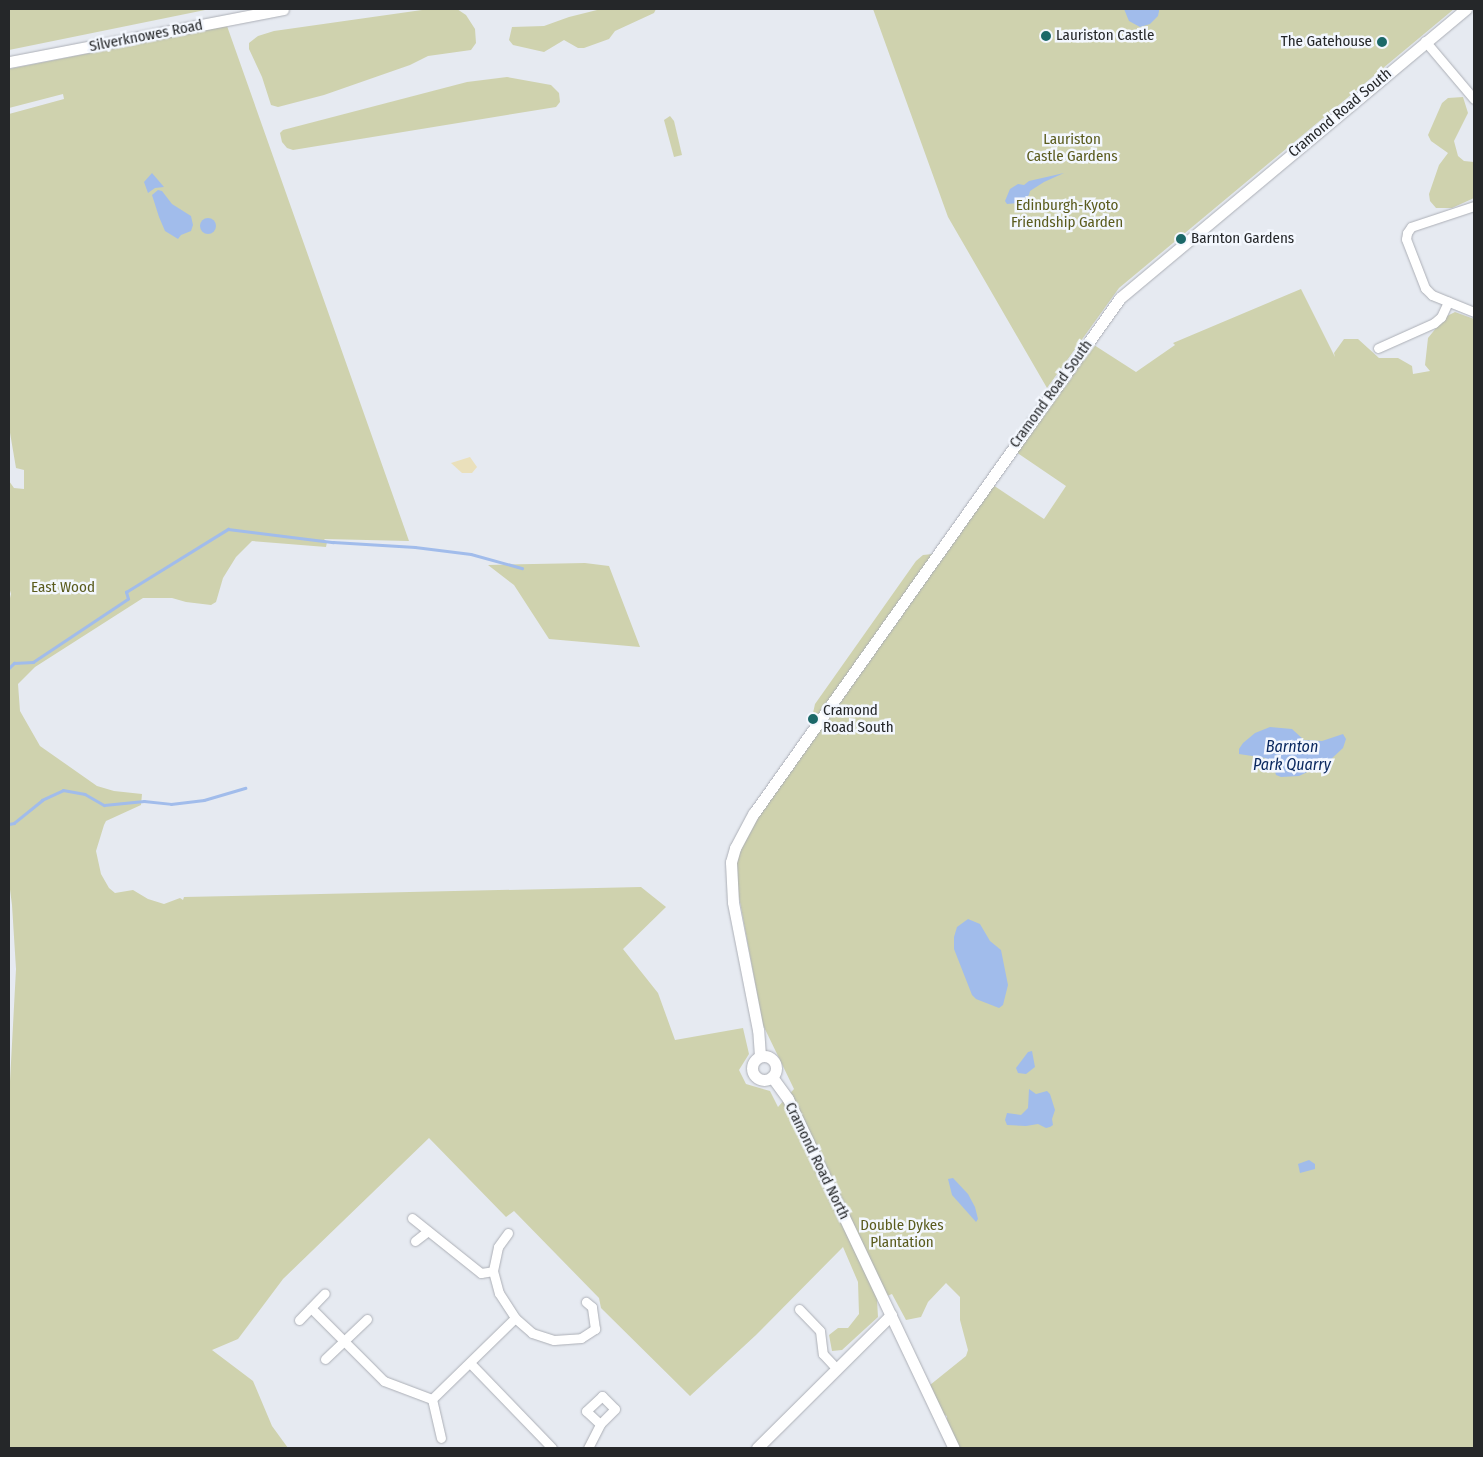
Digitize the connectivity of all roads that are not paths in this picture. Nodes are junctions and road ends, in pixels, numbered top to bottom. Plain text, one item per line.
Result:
1 (283, 9) edge
2 (1466, 9) edge
3 (1425, 42) junction
4 (9, 62) edge
5 (1474, 99) edge
6 (1474, 206) edge
7 (1448, 302) junction
8 (1474, 312) edge
9 (1378, 348) dead end
10 (760, 1056) junction
11 (772, 1077) junction
12 (412, 1218) dead end
13 (428, 1231) junction
14 (508, 1233) dead end
15 (415, 1241) dead end
16 (493, 1271) junction
17 (325, 1294) dead end
18 (586, 1302) dead end
19 (311, 1308) junction
20 (799, 1309) dead end
21 (891, 1315) junction
22 (515, 1318) junction
23 (367, 1319) dead end
24 (299, 1320) dead end
25 (344, 1342) junction
26 (325, 1359) dead end
27 (470, 1363) junction
28 (836, 1368) junction
29 (432, 1398) junction
30 (600, 1424) dead end
31 (441, 1438) dead end
32 (552, 1448) edge
33 (588, 1448) edge
34 (757, 1448) edge
35 (954, 1448) edge

1 - 4 street, Silverknowes Road
2 - 3 street, Cramond Road South
3 - 5 street
3 - 10 street, Cramond Road South
6 - 7 street
7 - 8 street
7 - 9 street
10 - 11 street
10 - 11 street
11 - 21 street, Cramond Road North
12 - 13 street
13 - 15 street
13 - 16 street
14 - 16 street
16 - 22 street
17 - 19 street
18 - 22 street
19 - 24 street
19 - 25 street
20 - 28 street
21 - 28 street
21 - 35 street, Cramond Road North
22 - 27 street
23 - 25 street
25 - 26 street
25 - 29 street
27 - 29 street
27 - 32 street
28 - 34 street
29 - 31 street
30 - 33 street

